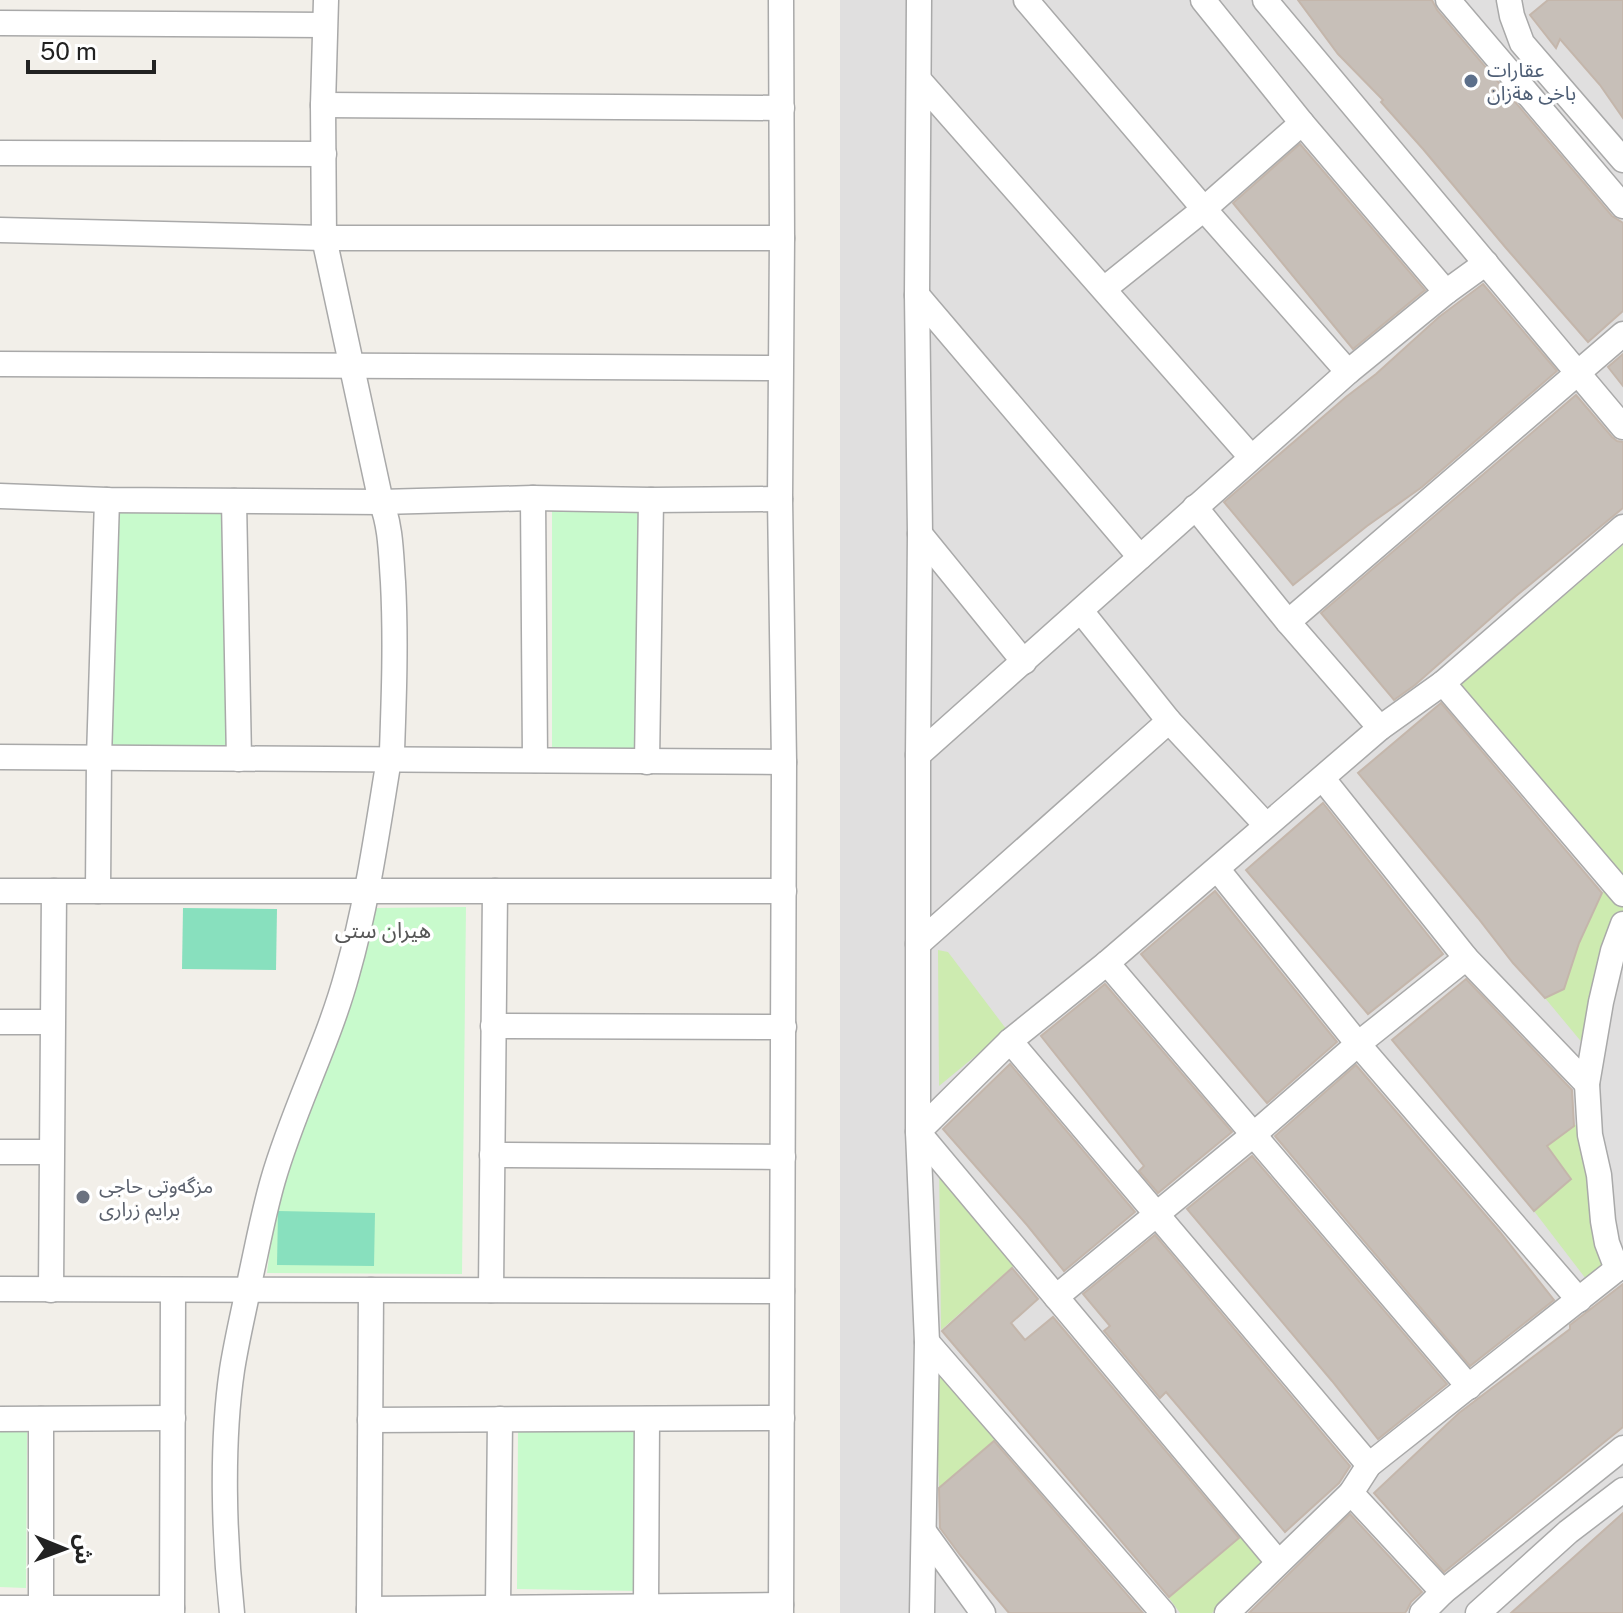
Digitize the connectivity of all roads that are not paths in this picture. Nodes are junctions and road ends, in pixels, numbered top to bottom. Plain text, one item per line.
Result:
1 (326, 0) edge
2 (781, 0) edge
3 (919, 0) edge
4 (1026, 0) edge
5 (1203, 0) edge
6 (1265, 0) edge
7 (1448, 0) edge
8 (1509, 0) edge
9 (0, 23) edge
10 (324, 25) junction
11 (1522, 43) junction
12 (1503, 67) junction
13 (919, 80) junction
14 (323, 105) junction
15 (782, 108) junction
16 (1302, 123) junction
17 (0, 153) edge
18 (324, 154) junction
19 (1623, 160) edge
20 (1623, 206) edge
21 (1204, 209) junction
22 (0, 230) edge
23 (324, 238) junction
24 (782, 238) junction
25 (1486, 263) junction
26 (1104, 289) junction
27 (1446, 292) junction
28 (917, 295) junction
29 (1623, 334) edge
30 (0, 364) edge
31 (352, 366) junction
32 (780, 368) junction
33 (1348, 372) junction
34 (1578, 372) junction
35 (1623, 427) edge
36 (1251, 457) junction
37 (0, 496) edge
38 (533, 498) junction
39 (780, 499) junction
40 (107, 500) junction
41 (651, 500) junction
42 (234, 501) junction
43 (381, 502) junction
44 (1195, 507) junction
45 (1623, 527) edge
46 (920, 534) junction
47 (1140, 557) junction
48 (1081, 611) junction
49 (1288, 622) junction
50 (1024, 662) junction
51 (1443, 683) junction
52 (1169, 721) junction
53 (1380, 728) junction
54 (918, 755) junction
55 (0, 757) edge
56 (99, 758) junction
57 (239, 759) junction
58 (389, 759) junction
59 (535, 760) junction
60 (647, 762) junction
61 (784, 762) junction
62 (1323, 779) junction
63 (1266, 825) junction
64 (1218, 870) junction
65 (0, 891) edge
66 (54, 891) junction
67 (98, 891) junction
68 (367, 891) junction
69 (495, 891) junction
70 (784, 891) junction
71 (1623, 894) edge
72 (1623, 924) edge
73 (918, 944) junction
74 (1466, 958) junction
75 (1107, 963) junction
76 (0, 1022) edge
77 (52, 1022) junction
78 (493, 1026) junction
79 (784, 1027) junction
80 (1010, 1041) junction
81 (1358, 1044) junction
82 (1587, 1084) junction
83 (918, 1132) junction
84 (1253, 1135) junction
85 (0, 1152) edge
86 (51, 1152) junction
87 (492, 1155) junction
88 (783, 1157) junction
89 (1155, 1214) junction
90 (1620, 1269) edge
91 (0, 1289) edge
92 (51, 1290) junction
93 (173, 1290) junction
94 (248, 1290) junction
95 (371, 1290) junction
96 (491, 1290) junction
97 (782, 1291) junction
98 (1056, 1297) junction
99 (1579, 1300) junction
100 (927, 1342) junction
101 (1469, 1387) junction
102 (173, 1418) junction
103 (782, 1418) junction
104 (0, 1419) edge
105 (41, 1419) junction
106 (500, 1419) junction
107 (647, 1419) junction
108 (370, 1420) junction
109 (1623, 1448) edge
110 (1369, 1465) junction
111 (1623, 1490) edge
112 (1351, 1493) junction
113 (925, 1533) junction
114 (1278, 1562) junction
115 (1443, 1592) junction
116 (646, 1606) junction
117 (498, 1607) junction
118 (0, 1608) edge
119 (41, 1608) junction
120 (781, 1609) edge
121 (172, 1611) edge
122 (369, 1611) edge
123 (232, 1613) edge
124 (922, 1613) edge
125 (983, 1613) edge
126 (1163, 1613) edge
127 (1227, 1613) edge
128 (1422, 1613) edge
129 (1478, 1613) edge

1 - 10 street
2 - 15 street
3 - 13 street
4 - 21 street
5 - 16 street
6 - 25 street
7 - 12 street
8 - 11 street
9 - 10 street
10 - 14 street
11 - 12 street
11 - 19 street
12 - 20 street
13 - 26 street
13 - 28 street
14 - 15 street
14 - 18 street
15 - 24 street
16 - 21 street
16 - 27 street
17 - 18 street
18 - 23 street
21 - 26 street
21 - 33 street
22 - 23 street
23 - 24 street
23 - 31 street
24 - 32 street
25 - 27 street
25 - 34 street
26 - 36 street
27 - 33 street
28 - 46 street
28 - 47 street
29 - 34 street
30 - 31 street
31 - 32 street
31 - 43 street
32 - 39 street
33 - 36 street
34 - 35 street
34 - 49 street
36 - 44 street
37 - 40 street
38 - 41 street
38 - 43 street
38 - 59 street
39 - 41 street
39 - 61 street
40 - 42 street
40 - 56 street
41 - 60 street
42 - 43 street
42 - 57 street
43 - 58 street
44 - 47 street
44 - 49 street
45 - 51 street
46 - 50 street
46 - 54 street
47 - 48 street
48 - 50 street
48 - 52 street
49 - 53 street
50 - 54 street
51 - 53 street
51 - 71 street
52 - 63 street
52 - 73 street
53 - 62 street
54 - 73 street
55 - 56 street
56 - 57 street
56 - 67 street
57 - 58 street
58 - 59 street
58 - 68 street
59 - 60 street
60 - 61 street
61 - 70 street
62 - 63 street
62 - 74 street
63 - 64 street
64 - 75 street
64 - 81 street
65 - 66 street
66 - 67 street
66 - 77 street
67 - 68 street
68 - 69 street
68 - 94 street
69 - 70 street
69 - 78 street
70 - 79 street
72 - 82 street
73 - 83 street
74 - 81 street
74 - 82 street
75 - 80 street
75 - 84 street
76 - 77 street
77 - 86 street
78 - 79 street
78 - 87 street
79 - 88 street
80 - 83 street
80 - 89 street
81 - 84 street
81 - 99 street
82 - 90 street
83 - 98 street
83 - 100 street
84 - 89 street
84 - 101 street
85 - 86 street
86 - 92 street
87 - 88 street
87 - 96 street
88 - 97 street
89 - 98 street
89 - 110 street
90 - 99 street
91 - 92 street
92 - 93 street
93 - 94 street
93 - 102 street
94 - 95 street
94 - 123 street
95 - 96 street
95 - 108 street
96 - 97 street
97 - 103 street
98 - 114 street
99 - 101 street
100 - 113 street
100 - 126 street
101 - 110 street
102 - 105 street
102 - 121 street
103 - 107 street
103 - 120 street
104 - 105 street
105 - 119 street
106 - 107 street
106 - 108 street
106 - 117 street
107 - 116 street
108 - 122 street
109 - 115 street
110 - 112 street
111 - 129 street
112 - 114 street
112 - 115 street
113 - 124 street
113 - 125 street
114 - 127 street
115 - 128 street
116 - 117 street
116 - 120 street
117 - 122 street
118 - 119 street
119 - 121 street

